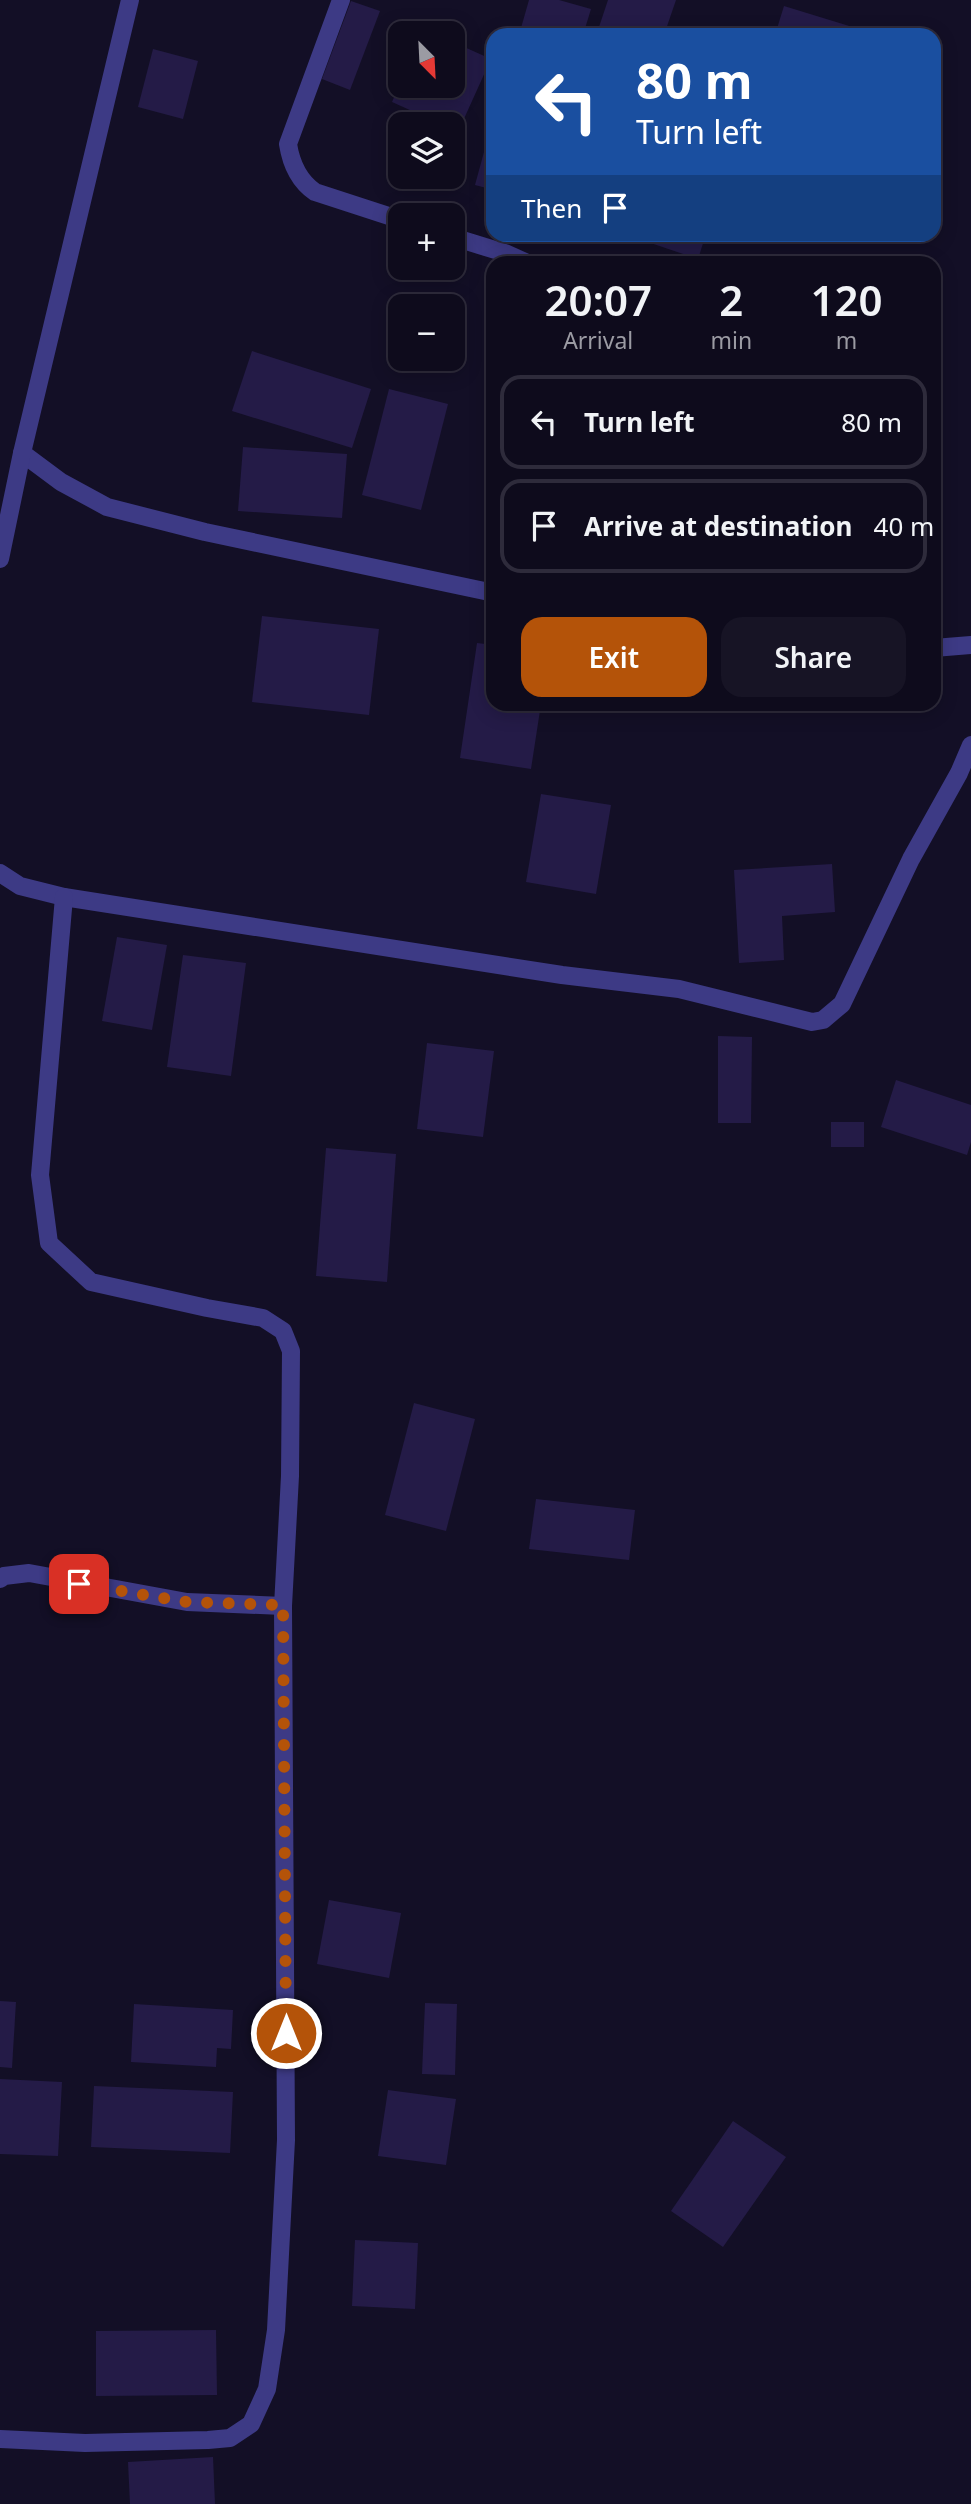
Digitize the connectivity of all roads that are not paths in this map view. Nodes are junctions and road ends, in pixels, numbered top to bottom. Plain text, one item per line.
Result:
1 (130, 0) edge
2 (341, 0) edge
3 (388, 216) edge
4 (465, 241) edge
5 (508, 256) edge
6 (22, 453) junction
7 (0, 559) edge
8 (486, 591) edge
9 (971, 645) edge
10 (941, 647) edge
11 (971, 745) edge
12 (0, 873) edge
13 (64, 897) junction
14 (0, 1579) edge
15 (283, 1605) junction
16 (0, 2439) edge

1 - 6 street
2 - 3 street
4 - 5 street
6 - 7 street
6 - 8 street
9 - 10 street
11 - 13 street
12 - 13 street
13 - 15 street
14 - 15 street
15 - 16 street

